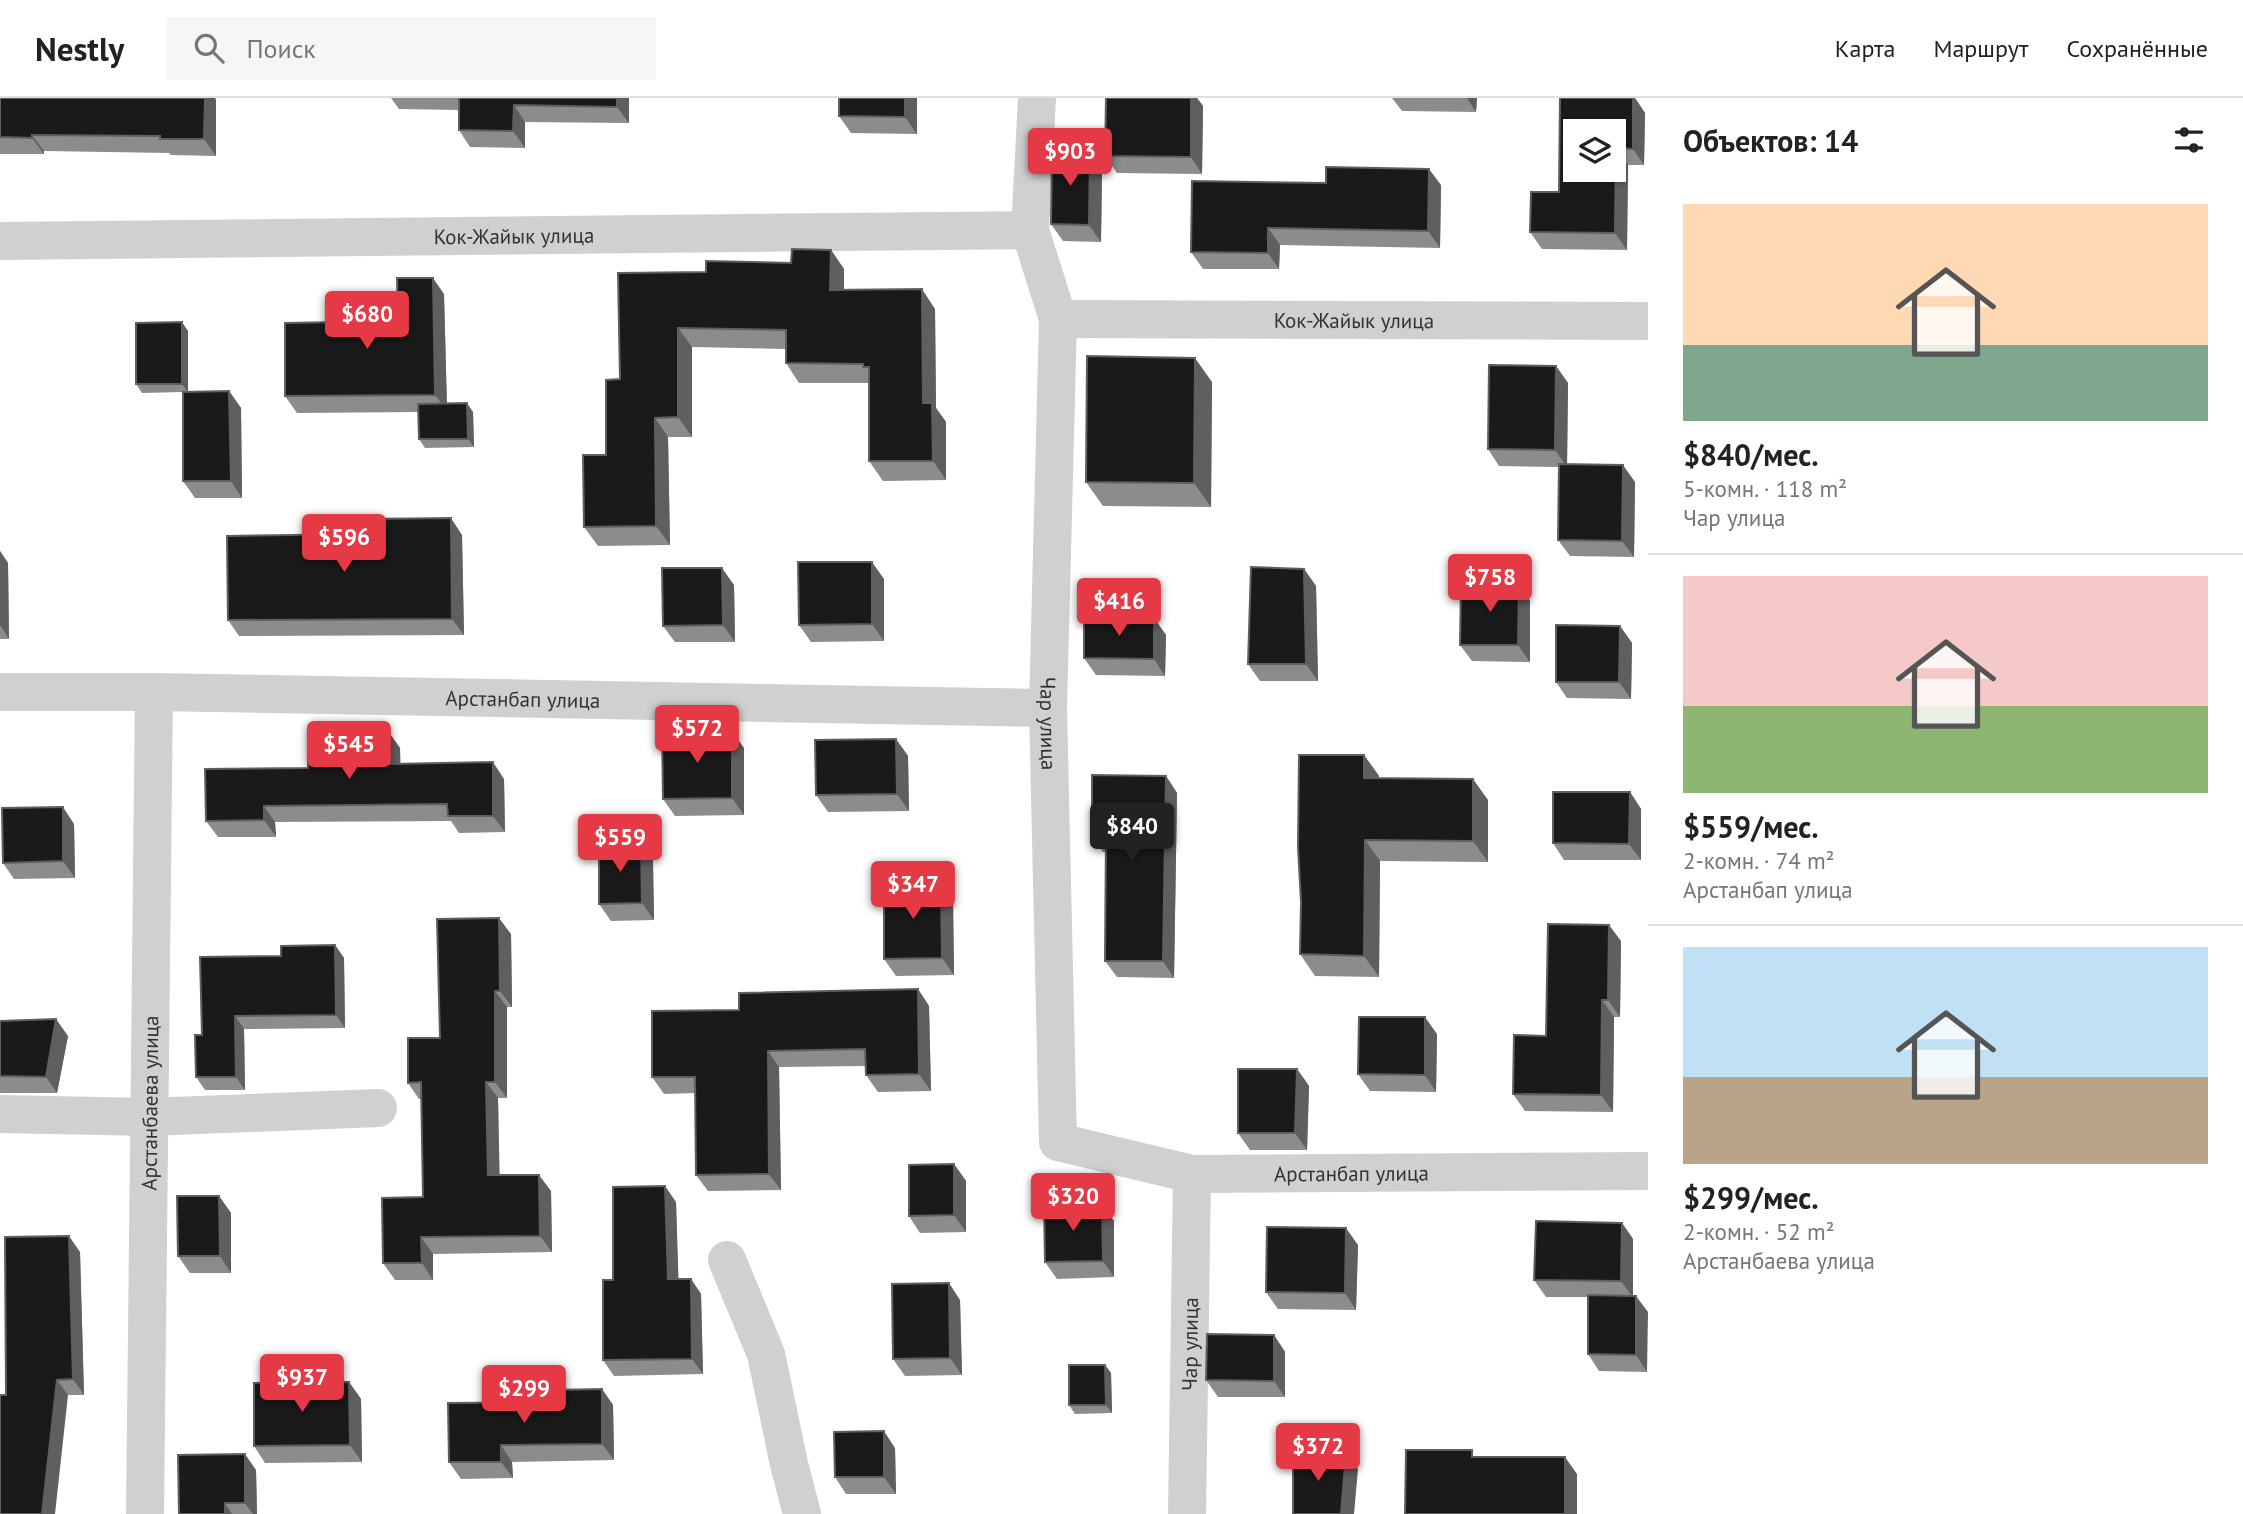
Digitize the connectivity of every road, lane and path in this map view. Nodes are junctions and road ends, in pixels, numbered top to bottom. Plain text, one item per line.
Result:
1 (1037, 98) edge
2 (1030, 230) junction
3 (0, 241) edge
4 (1058, 319) junction
5 (1648, 321) edge
6 (0, 692) edge
7 (154, 692) junction
8 (1048, 708) junction
9 (378, 1108) dead end
10 (0, 1115) edge
11 (149, 1117) junction
12 (1058, 1142) joint
13 (1648, 1171) edge
14 (1192, 1174) junction
15 (727, 1260) dead end
16 (145, 1514) edge
17 (802, 1514) edge
18 (1186, 1514) edge

1 - 2 street, Чар улица
2 - 3 street, Кок-Жайык улица
2 - 4 street, Чар улица
4 - 5 street, Кок-Жайык улица
4 - 8 street, Чар улица
6 - 7 street, Арстанбап улица
7 - 8 street, Арстанбап улица
7 - 11 street, Арстанбаева улица
8 - 12 street, Чар улица
9 - 11 street
10 - 11 street
11 - 16 street, Арстанбаева улица
12 - 14 street, Арстанбап улица
13 - 14 street, Арстанбап улица
14 - 18 street, Чар улица
15 - 17 street

